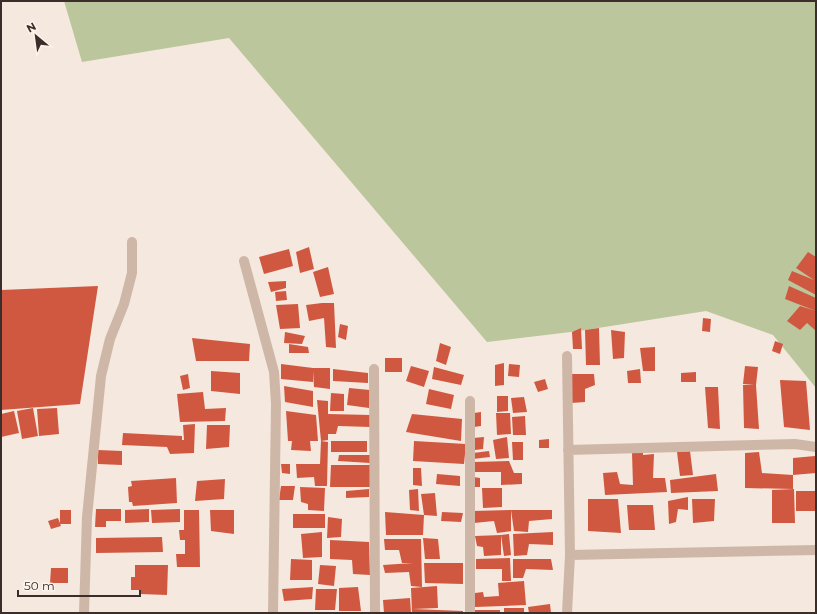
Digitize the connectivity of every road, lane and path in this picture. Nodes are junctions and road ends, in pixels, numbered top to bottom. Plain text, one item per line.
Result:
1 (132, 242) dead end
2 (244, 261) dead end
3 (567, 356) dead end
4 (374, 369) dead end
5 (470, 401) dead end
6 (816, 447) edge
7 (568, 450) junction
8 (816, 550) edge
9 (570, 555) junction
10 (84, 613) edge
11 (273, 613) edge
12 (375, 613) edge
13 (470, 613) edge
14 (567, 613) edge

1 - 10 street
2 - 11 street
3 - 7 street
4 - 12 street
5 - 13 street
6 - 7 street
7 - 9 street
8 - 9 street
9 - 14 street

